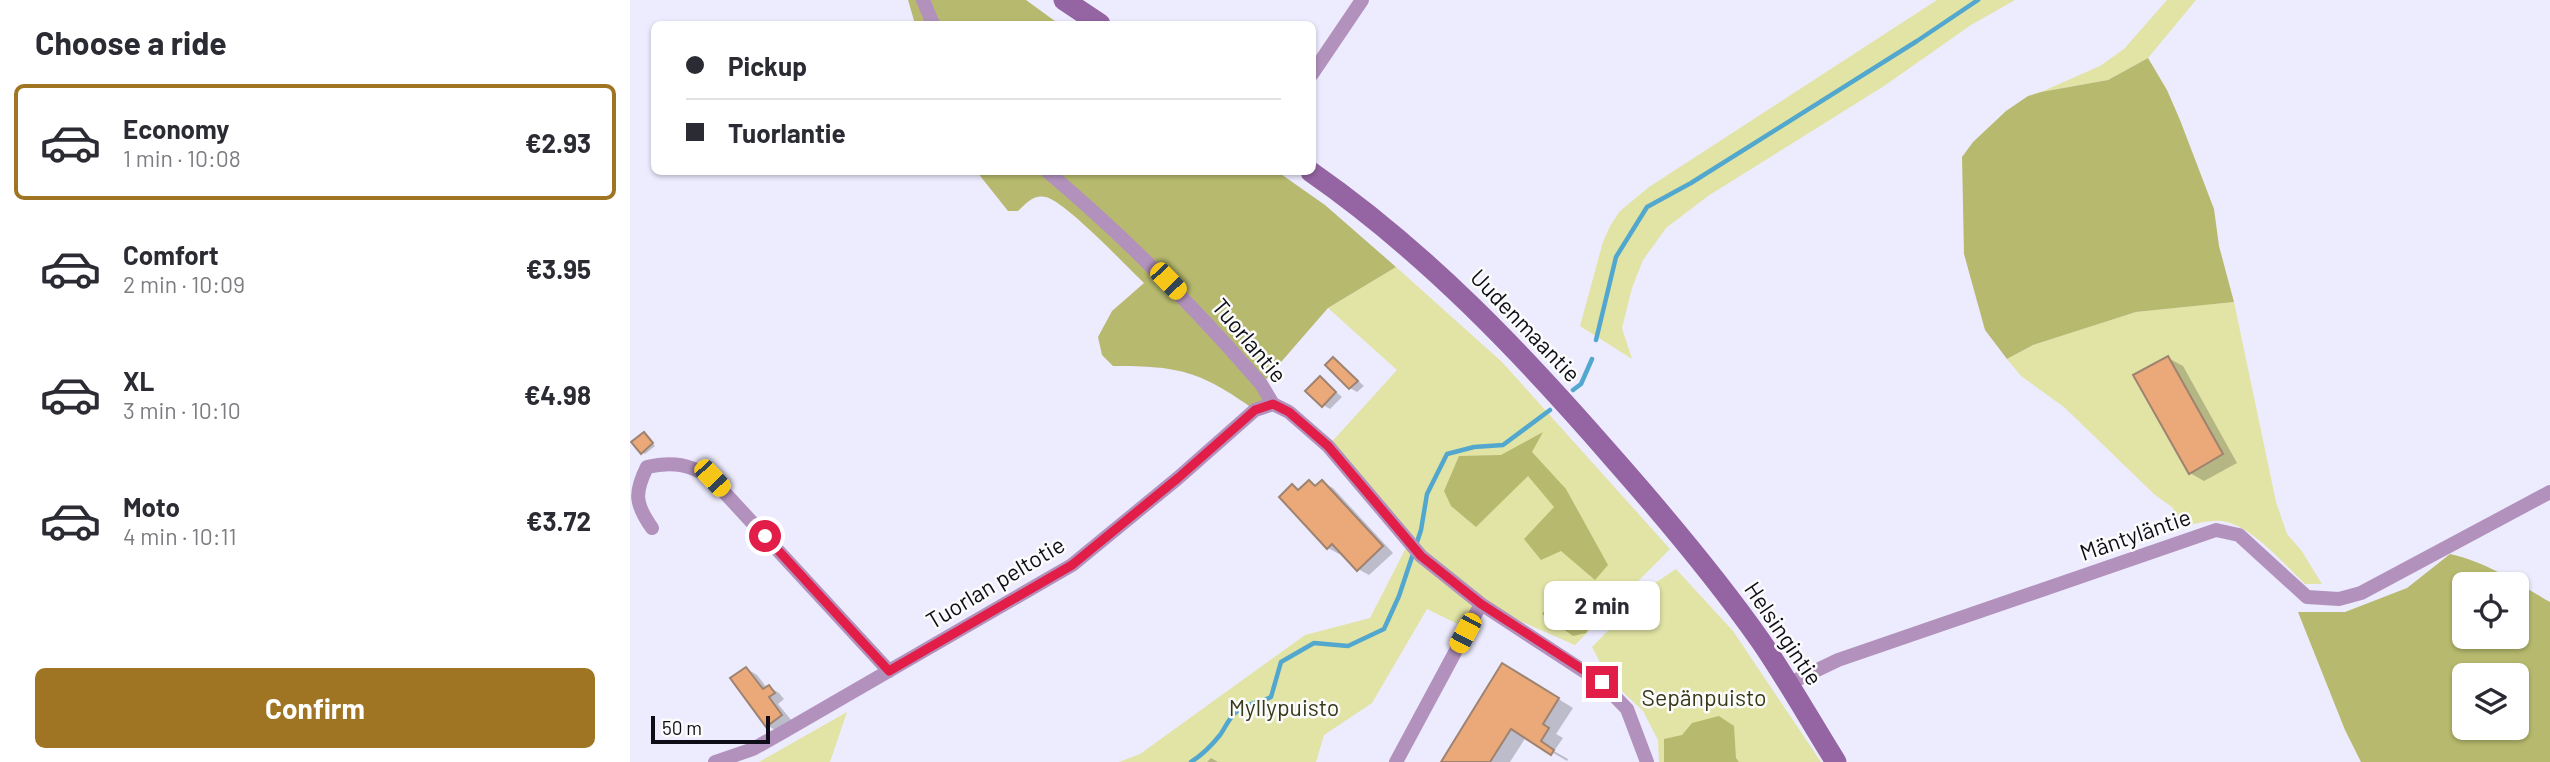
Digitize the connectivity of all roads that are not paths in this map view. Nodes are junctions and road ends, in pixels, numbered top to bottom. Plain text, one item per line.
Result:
1 (923, 0) edge
2 (1064, 0) edge
3 (1362, 0) edge
4 (932, 21) edge
5 (1096, 21) edge
6 (1316, 68) edge
7 (1052, 175) edge
8 (1315, 175) edge
9 (1273, 404) junction
10 (2550, 492) edge
11 (652, 528) dead end
12 (1682, 537) joint
13 (1481, 604) junction
14 (889, 671) junction
15 (1788, 684) junction
16 (715, 762) edge
17 (1396, 762) edge
18 (1647, 762) edge
19 (1836, 762) edge

1 - 4 street
2 - 5 main road
3 - 6 street
7 - 9 street, Tuorlantie
8 - 12 main road, Uudenmaantie
9 - 13 street, Tuorlantie
9 - 14 street, Tuorlan peltotie
10 - 15 street, Mäntyläntie
11 - 14 street
12 - 15 main road, Helsingintie
13 - 17 street
13 - 18 street
14 - 16 street, Tuorlan peltotie
15 - 19 main road, Helsingintie

